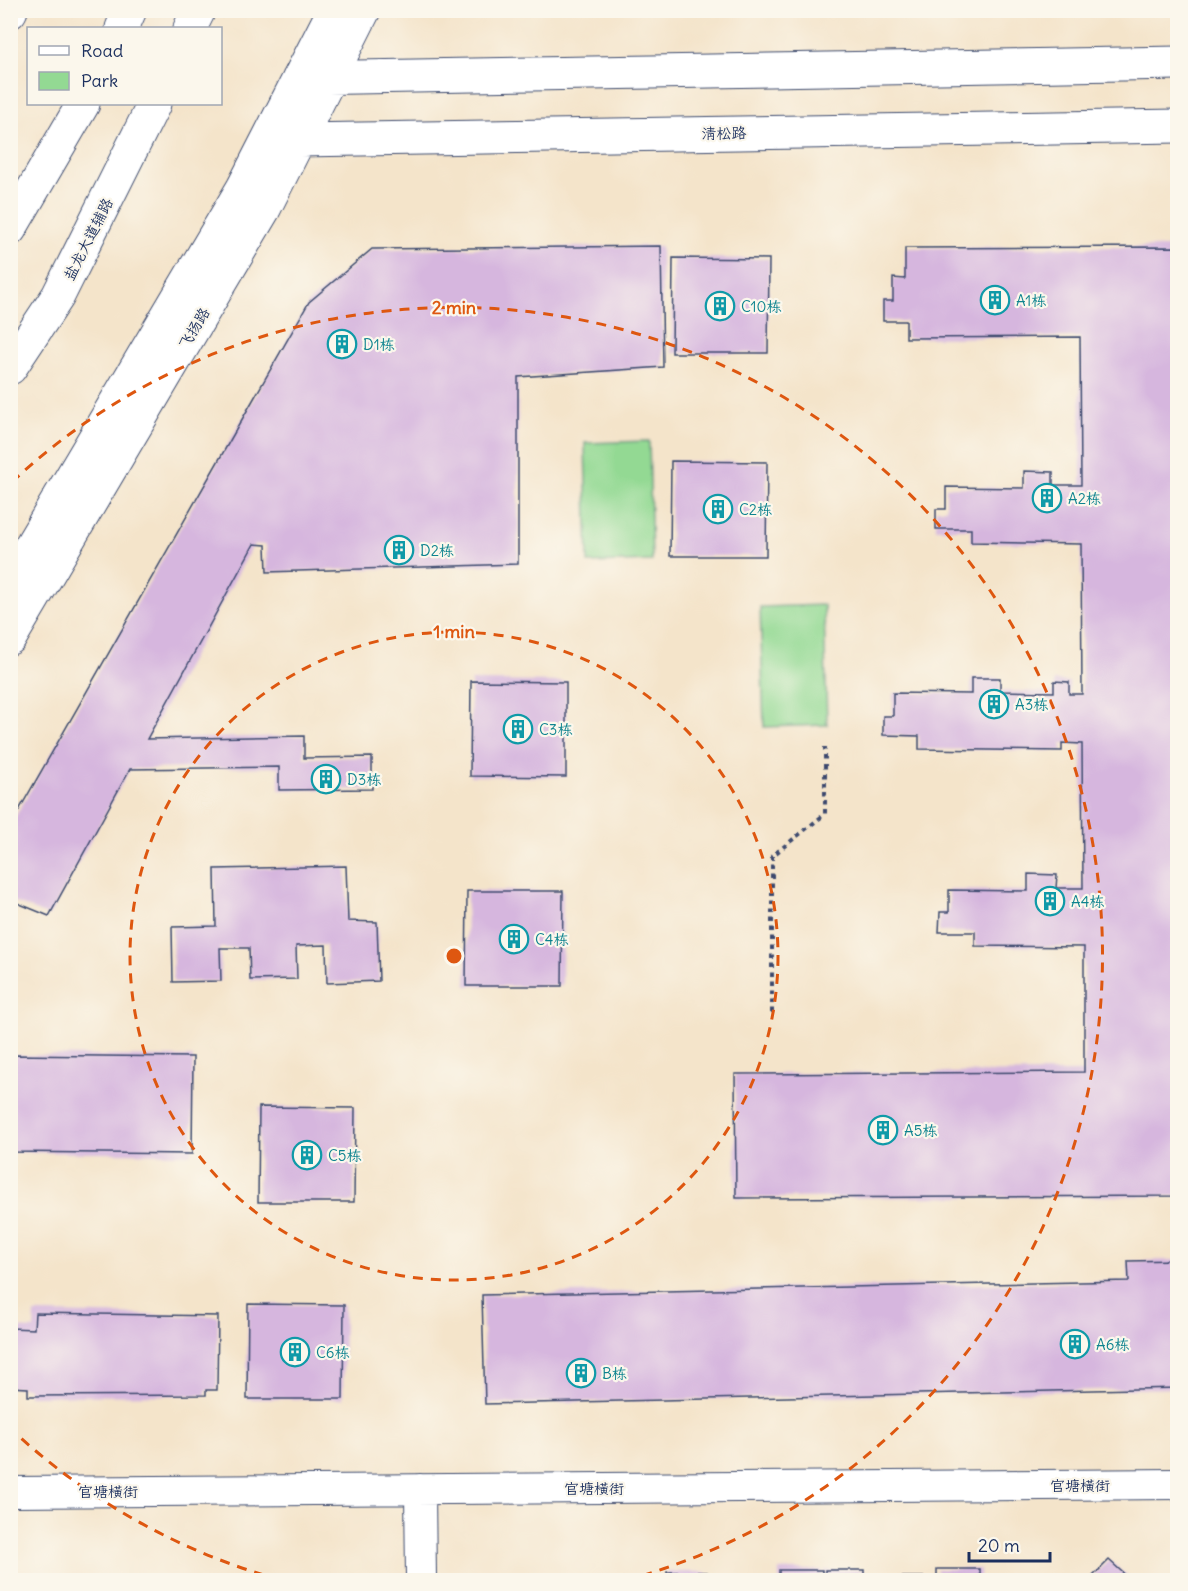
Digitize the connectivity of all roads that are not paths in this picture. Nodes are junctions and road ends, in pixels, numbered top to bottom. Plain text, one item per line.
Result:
1 (130, 10) edge
2 (199, 10) edge
3 (334, 10) edge
4 (364, 10) edge
5 (122, 27) edge
6 (190, 27) edge
7 (1178, 56) edge
8 (1178, 63) edge
9 (1144, 64) junction
10 (315, 78) junction
11 (82, 105) edge
12 (154, 105) edge
13 (1128, 126) junction
14 (1178, 126) edge
15 (287, 133) junction
16 (1178, 139) edge
17 (10, 229) edge
18 (10, 368) edge
19 (10, 581) edge
20 (10, 638) edge
21 (1178, 1484) edge
22 (420, 1489) junction
23 (10, 1492) edge
24 (421, 1581) edge

1 - 5 main road
2 - 6 main road
3 - 10 main road, 飞扬路
4 - 10 main road, 飞扬路
7 - 9 main road
8 - 9 main road
9 - 10 main road
10 - 15 main road, 飞扬路
11 - 17 main road
12 - 18 main road, 盐龙大道辅路
13 - 14 main road, 清松路
13 - 15 main road, 清松路
13 - 16 main road
15 - 19 main road, 飞扬路
15 - 20 main road, 飞扬路
21 - 22 street, 官塘横街
22 - 23 street, 官塘横街
22 - 24 street

